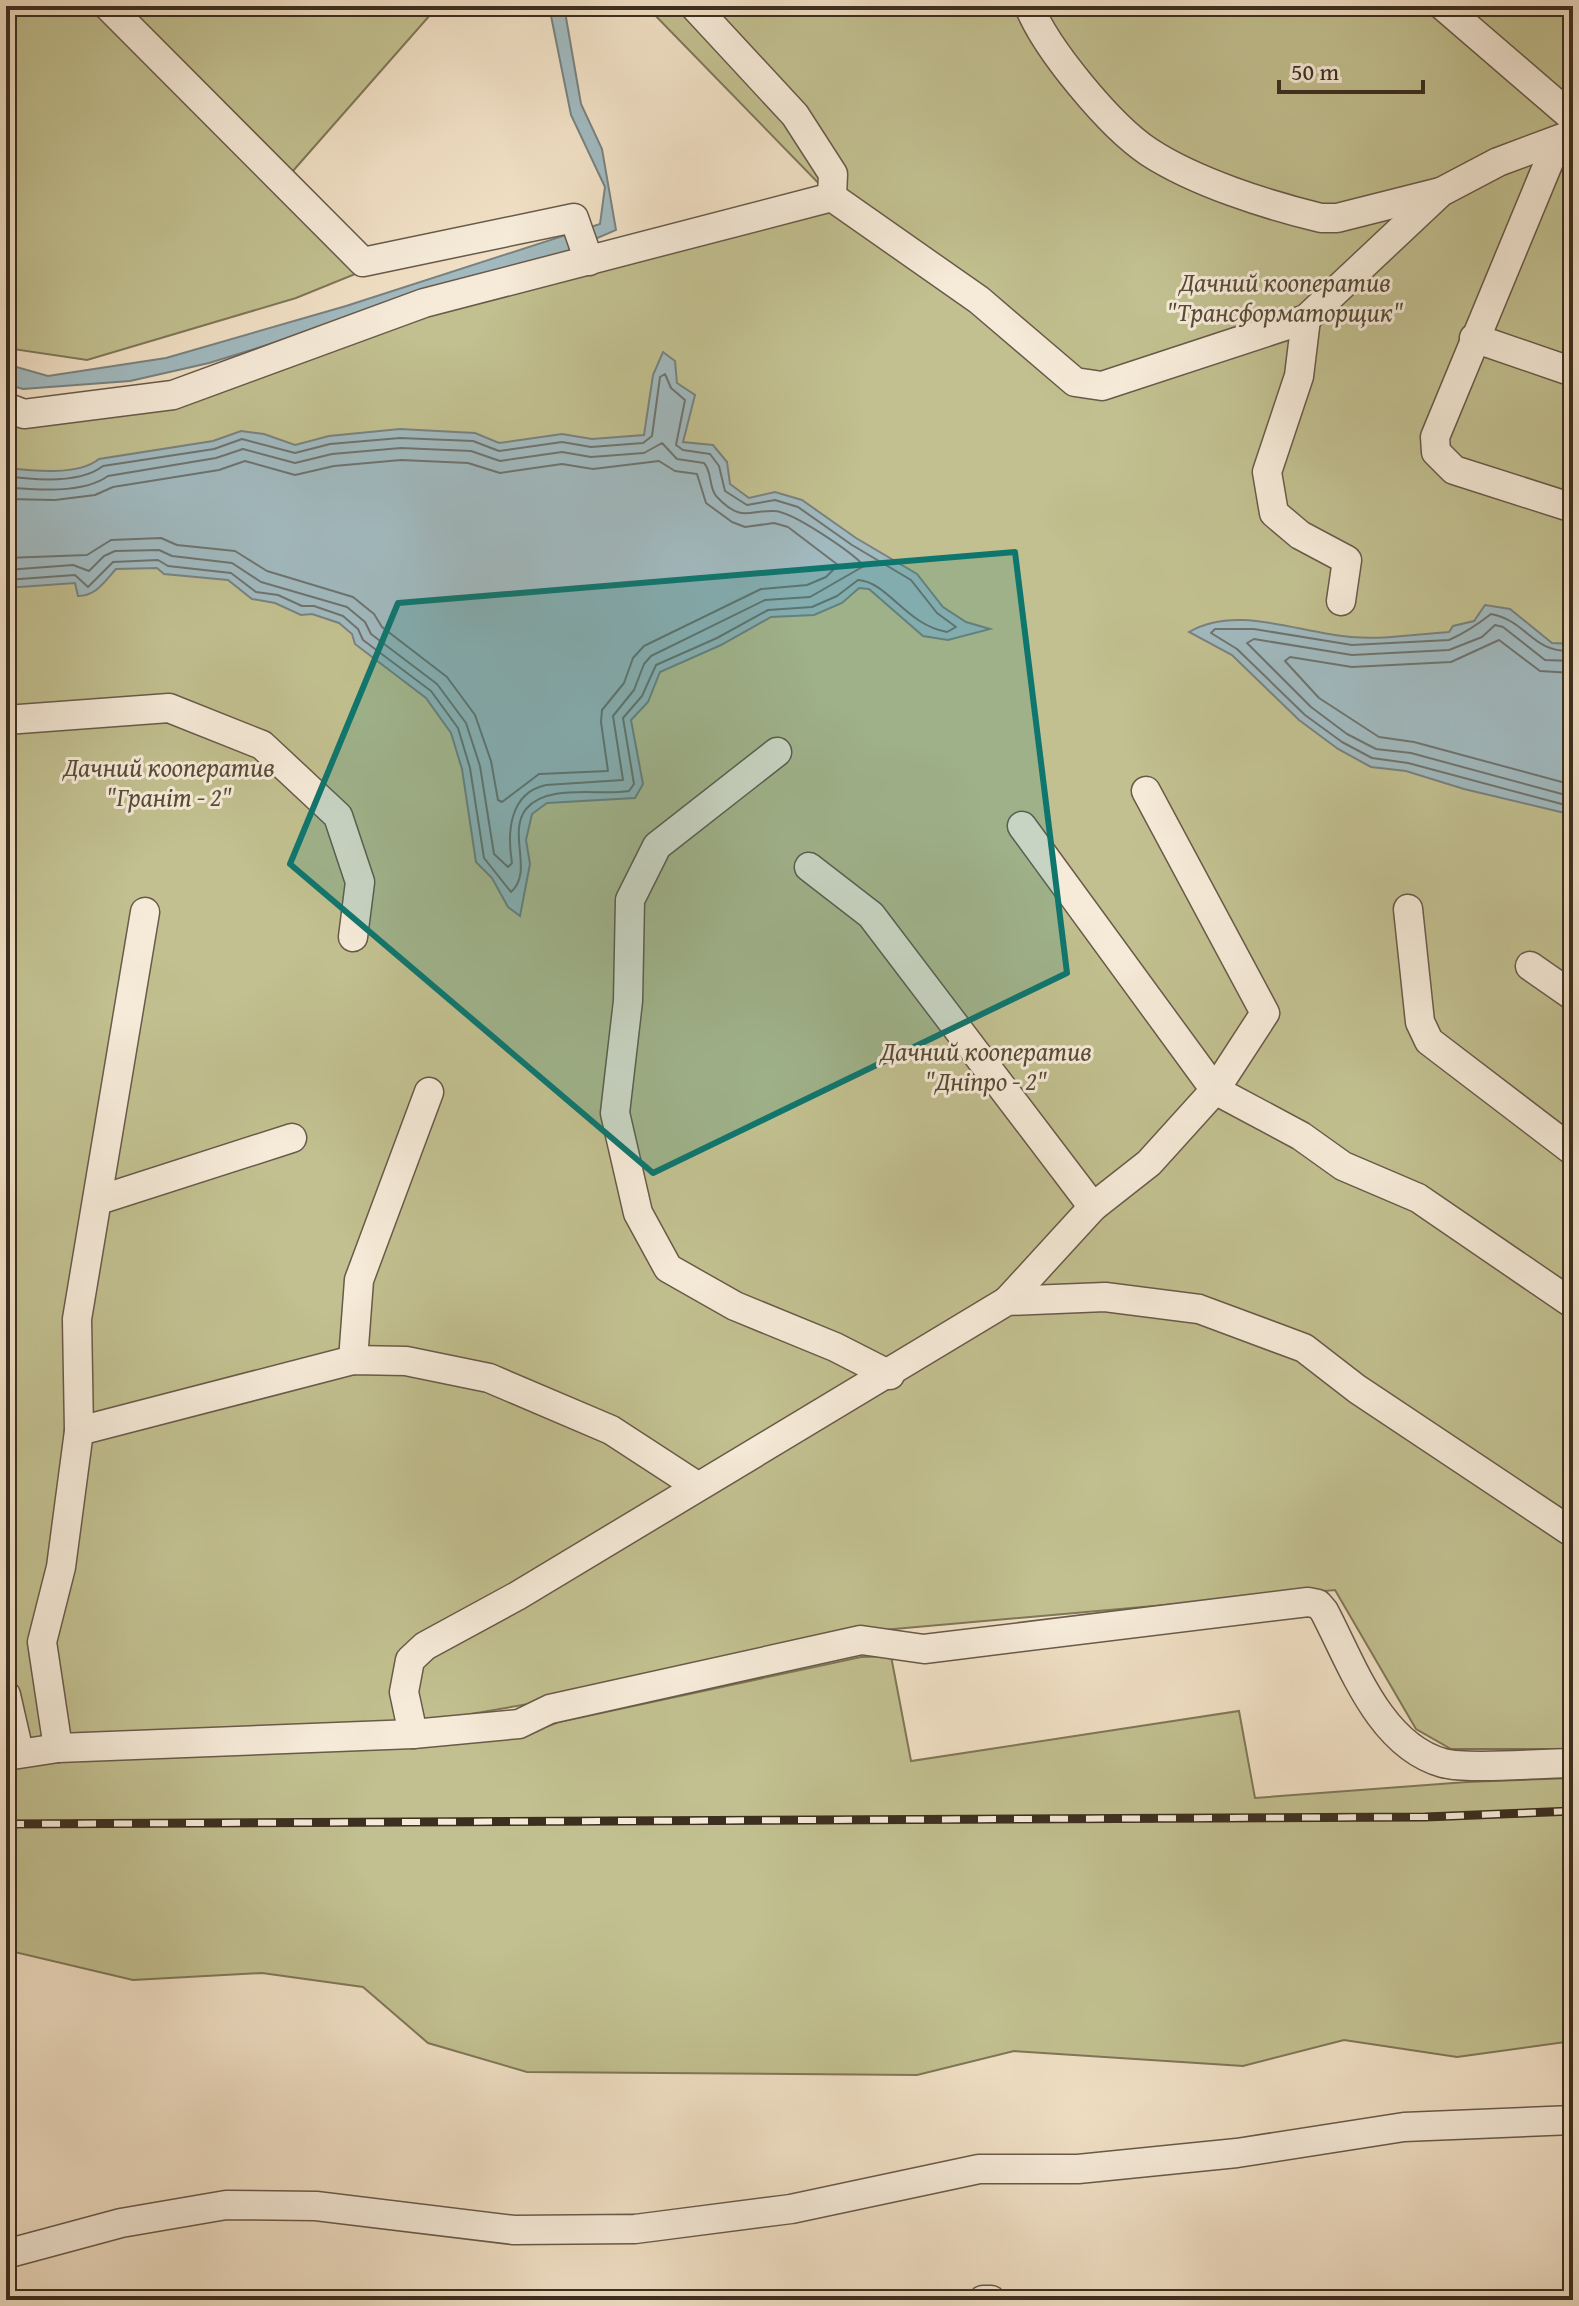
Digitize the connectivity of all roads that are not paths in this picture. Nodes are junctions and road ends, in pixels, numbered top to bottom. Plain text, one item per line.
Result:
1 (108, 6) edge
2 (694, 6) edge
3 (1029, 6) edge
4 (1443, 6) edge
5 (1568, 131) edge
6 (1441, 192) junction
7 (832, 197) junction
8 (589, 261) junction
9 (1306, 319) junction
10 (1474, 338) junction
11 (1573, 372) edge
12 (6, 407) edge
13 (1573, 508) edge
14 (1341, 601) dead end
15 (6, 720) edge
16 (777, 752) dead end
17 (1146, 791) dead end
18 (1022, 826) dead end
19 (809, 867) dead end
20 (1408, 909) dead end
21 (145, 912) dead end
22 (353, 937) dead end
23 (1530, 966) dead end
24 (1573, 996) edge
25 (1215, 1090) junction
26 (429, 1092) dead end
27 (292, 1138) dead end
28 (1573, 1151) edge
29 (99, 1200) junction
30 (1093, 1207) junction
31 (1007, 1301) junction
32 (1573, 1304) edge
33 (353, 1360) junction
34 (890, 1375) junction
35 (79, 1431) junction
36 (697, 1486) junction
37 (1573, 1533) edge
38 (6, 1695) edge
39 (413, 1734) junction
40 (58, 1748) junction
41 (13, 1754) edge
42 (1573, 1763) edge
43 (1573, 2120) edge
44 (6, 2254) edge
45 (983, 2300) edge
46 (991, 2300) edge

1 - 8 lane
2 - 7 lane
3 - 6 lane
4 - 5 lane
5 - 6 lane
5 - 10 lane
6 - 9 lane
7 - 8 lane
7 - 9 lane
8 - 12 lane
9 - 14 lane
10 - 11 lane
10 - 13 lane
15 - 22 lane
16 - 34 lane
17 - 25 lane
18 - 25 lane
19 - 30 lane
20 - 28 lane
21 - 29 lane
23 - 24 lane
25 - 30 lane
25 - 32 lane
26 - 33 lane
27 - 29 lane
29 - 35 lane
30 - 31 lane
31 - 34 lane
31 - 37 lane
33 - 35 lane
33 - 36 lane
34 - 36 lane
35 - 40 lane
36 - 39 lane
38 - 41 lane
39 - 40 lane
39 - 42 lane
40 - 41 lane
43 - 44 lane
45 - 46 lane

